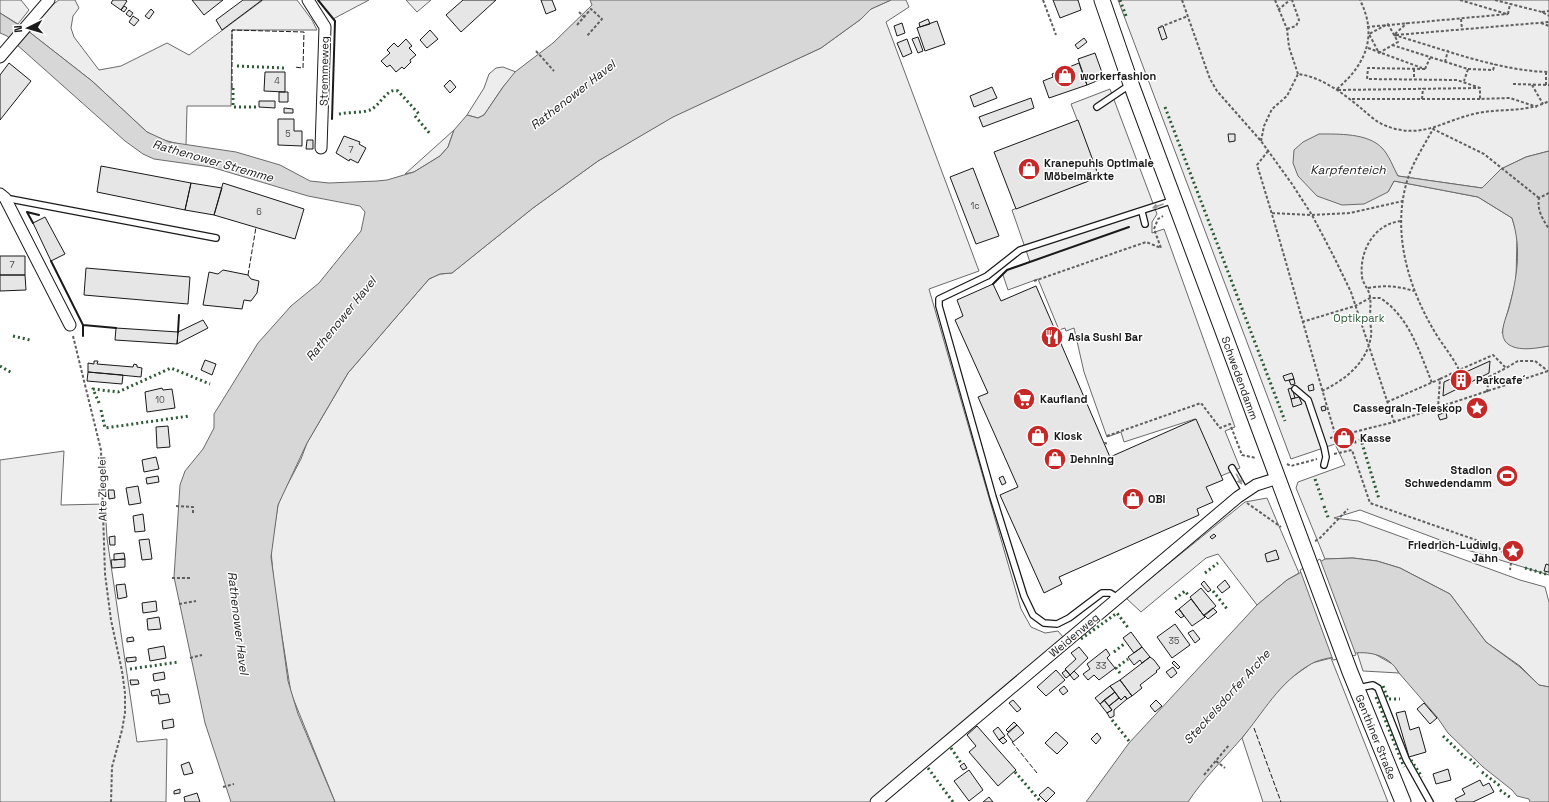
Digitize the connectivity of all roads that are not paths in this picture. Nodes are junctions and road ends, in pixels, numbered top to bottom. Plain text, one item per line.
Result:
1 (49, 0) edge
2 (308, 0) edge
3 (1102, 0) edge
4 (0, 57) edge
5 (1131, 84) junction
6 (1097, 107) dead end
7 (321, 148) dead end
8 (3, 196) edge
9 (1174, 200) junction
10 (1142, 212) junction
11 (1145, 224) dead end
12 (216, 238) dead end
13 (70, 325) road end
14 (1295, 389) dead end
15 (1324, 465) dead end
16 (1232, 468) dead end
17 (1278, 478) junction
18 (1241, 494) junction
19 (1118, 598) junction
20 (1350, 672) joint
21 (1356, 688) junction
22 (876, 802) edge
23 (1403, 802) edge
24 (1430, 802) edge

1 - 4 street
2 - 7 street, Stremmeweg
3 - 5 main road, Schwedendamm
5 - 6 lane
5 - 9 main road, Schwedendamm
8 - 12 lane
8 - 13 street
9 -> 10 lane
9 - 17 main road, Schwedendamm
10 - 11 lane
10 - 19 lane
14 - 15 lane
16 -> 18 lane
17 - 18 street, Weidenweg
17 - 20 main road, Schwedendamm
18 - 19 street, Weidenweg
19 - 22 street, Weidenweg
20 - 21 main road, Genthiner Straße
21 - 23 main road, Genthiner Straße
21 - 24 lane

